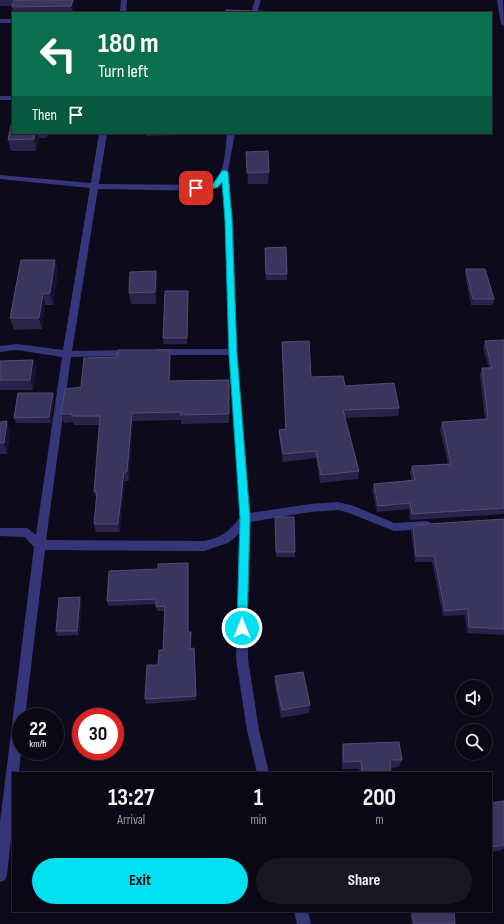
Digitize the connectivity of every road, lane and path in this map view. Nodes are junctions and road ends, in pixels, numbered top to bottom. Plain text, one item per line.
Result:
1 (124, 0) edge
2 (258, 0) edge
3 (500, 0) edge
4 (123, 12) edge
5 (254, 12) edge
6 (0, 21) edge
7 (12, 21) edge
8 (504, 24) edge
9 (0, 98) edge
10 (12, 98) edge
11 (103, 134) edge
12 (231, 134) edge
13 (225, 172) junction
14 (0, 177) edge
15 (96, 186) junction
16 (0, 348) edge
17 (67, 354) junction
18 (233, 354) junction
19 (245, 518) junction
20 (436, 524) edge
21 (0, 532) edge
22 (40, 545) junction
23 (12, 772) edge
24 (263, 772) edge
25 (12, 776) edge
26 (0, 875) edge
27 (301, 912) edge
28 (304, 924) edge

1 - 4 street
2 - 5 street
3 - 8 street
6 - 7 street
9 - 10 street
11 - 15 street
12 - 13 street
13 - 15 street
13 - 18 street
14 - 15 street
15 - 17 street
16 - 17 street
17 - 18 street
17 - 22 street
18 - 19 street
19 - 20 street
19 - 22 street
19 - 24 street
21 - 22 street
22 - 23 street
25 - 26 street
27 - 28 street

